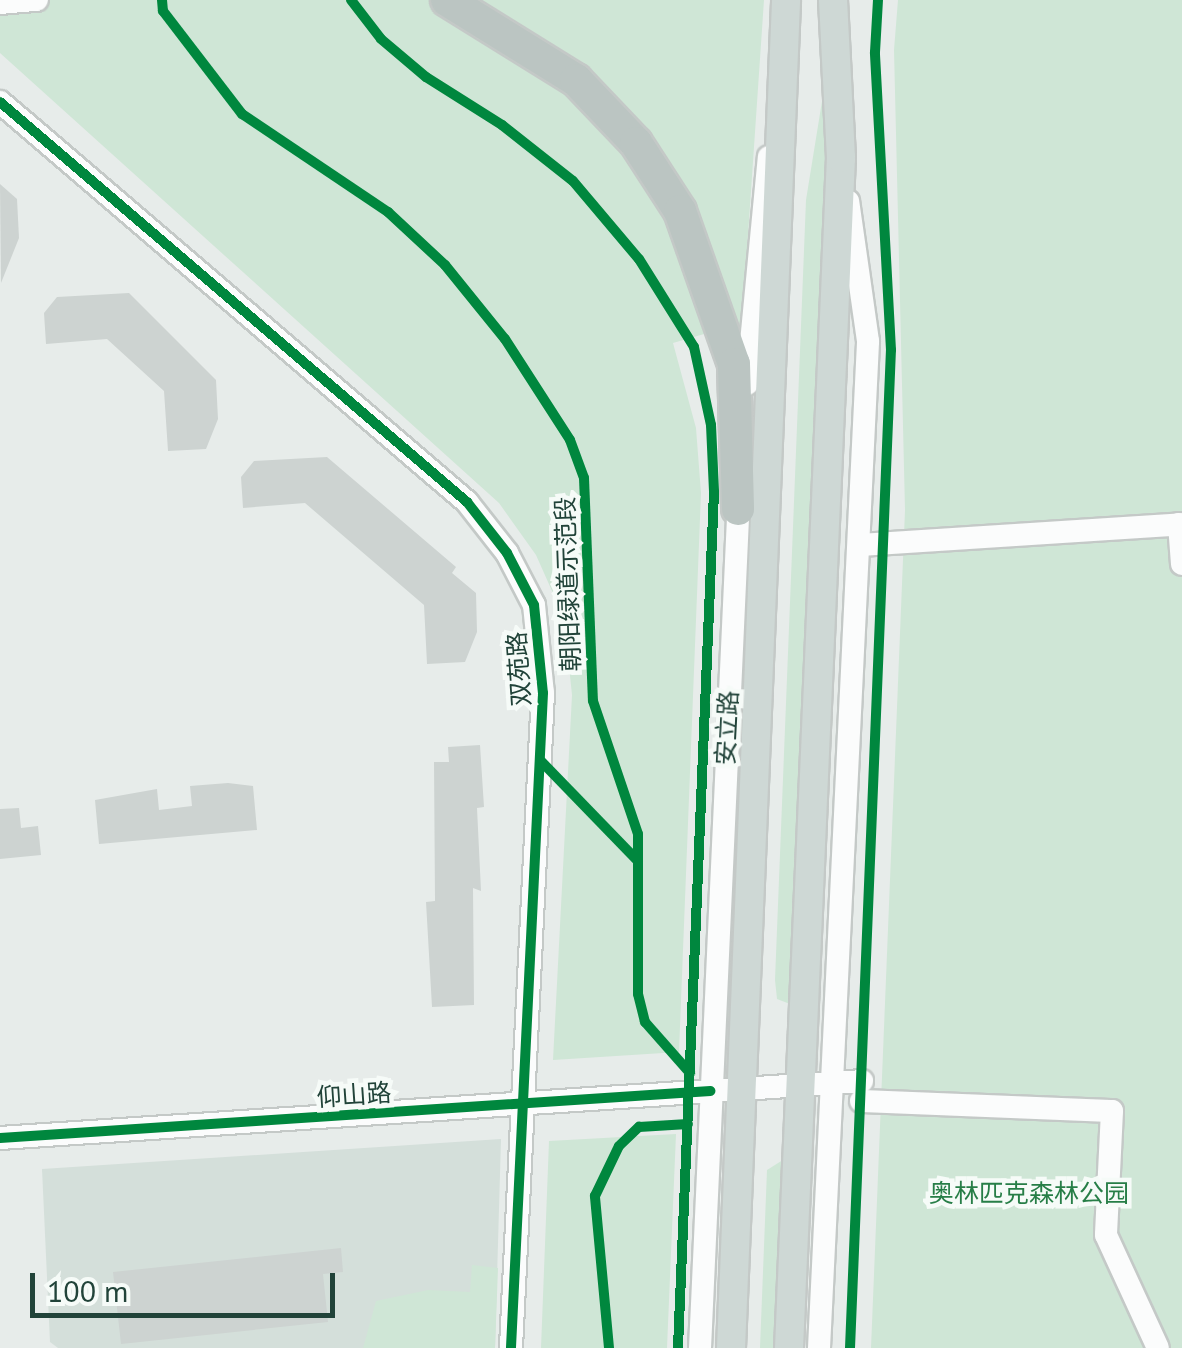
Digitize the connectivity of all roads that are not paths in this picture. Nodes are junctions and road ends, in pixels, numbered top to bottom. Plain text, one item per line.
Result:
1 (37, 0) edge
2 (786, 0) edge
3 (832, 0) edge
4 (0, 2) edge
5 (460, 7) edge
6 (0, 102) edge
7 (776, 109) junction
8 (842, 158) junction
9 (738, 509) junction
10 (1181, 524) edge
11 (860, 545) junction
12 (1182, 564) edge
13 (830, 1083) junction
14 (799, 1085) junction
15 (742, 1089) junction
16 (710, 1091) junction
17 (518, 1104) junction
18 (0, 1138) edge
19 (511, 1348) edge
20 (700, 1348) edge
21 (731, 1348) edge
22 (790, 1348) edge
23 (819, 1348) edge
24 (1158, 1348) edge

1 - 4 street
2 - 7 main road, 安立路
3 - 8 main road
5 - 9 highway
6 - 17 street, 双苑路
7 - 9 street, 安立路
7 - 15 main road, 安立路
8 - 11 street
8 - 14 main road
9 - 16 street, 安立路
10 - 11 street
10 - 12 street
11 - 13 street
13 - 14 street, 仰山路
13 - 23 street
13 - 24 street, 仰山路
14 - 15 street, 仰山路
14 - 22 main road
15 - 16 street, 仰山路
15 - 21 main road, 安立路
16 - 17 street, 仰山路
16 - 20 street, 安立路
17 - 18 street, 仰山路
17 - 19 street, 双苑路

